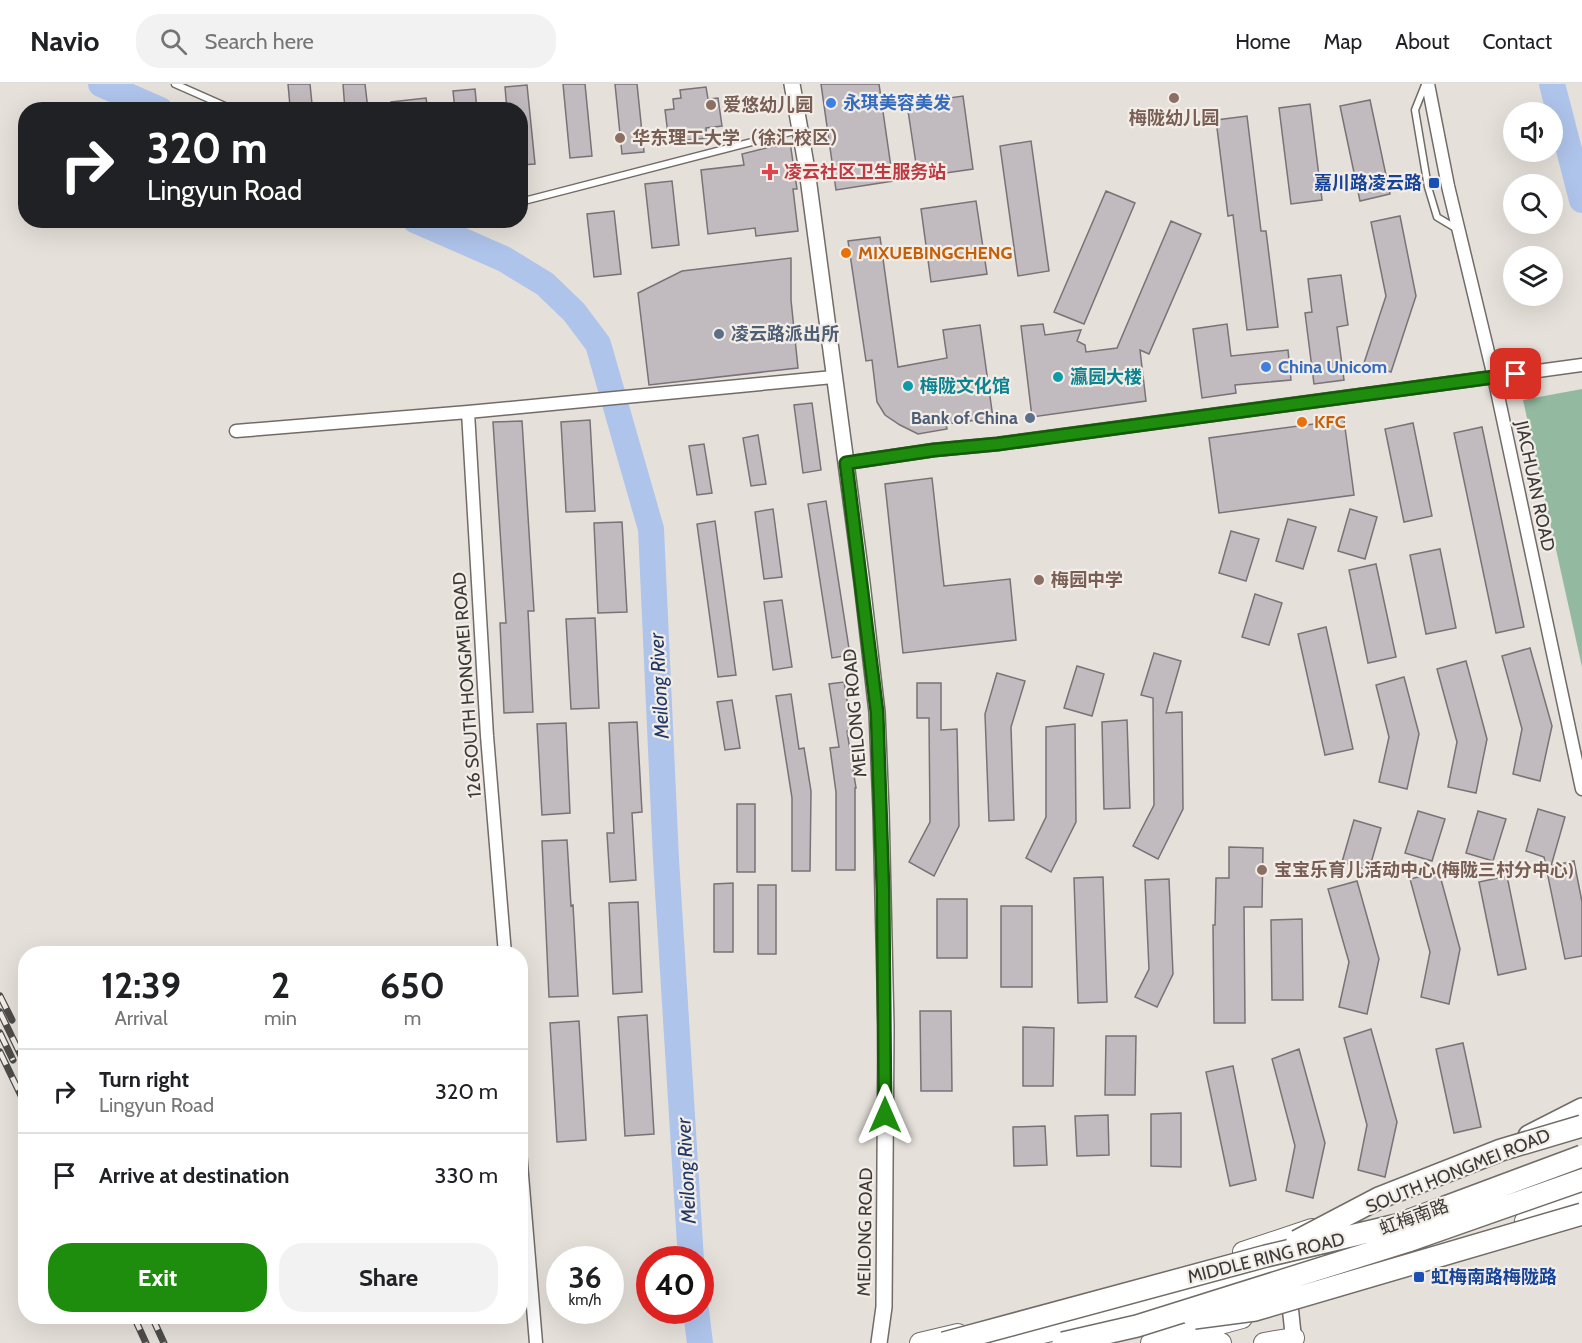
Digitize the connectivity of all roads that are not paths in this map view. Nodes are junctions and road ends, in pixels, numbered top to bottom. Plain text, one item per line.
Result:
1 (175, 84) edge
2 (792, 84) edge
3 (1427, 84) edge
4 (216, 102) edge
5 (799, 130) junction
6 (528, 200) edge
7 (1458, 230) junction
8 (1582, 365) edge
9 (833, 377) junction
10 (1494, 377) junction
11 (468, 412) junction
12 (236, 431) dead end
13 (846, 463) junction
14 (1582, 789) edge
15 (504, 946) edge
16 (1582, 1109) edge
17 (1582, 1124) edge
18 (1501, 1150) junction
19 (1582, 1156) edge
20 (1582, 1180) edge
21 (1530, 1203) junction
22 (1578, 1207) edge
23 (1424, 1238) junction
24 (1286, 1239) junction
25 (528, 1247) edge
26 (1266, 1256) junction
27 (1384, 1267) junction
28 (1291, 1272) junction
29 (1290, 1305) junction
30 (1005, 1323) junction
31 (1137, 1326) junction
32 (1187, 1335) junction
33 (1053, 1340) edge
34 (1294, 1340) edge
35 (536, 1343) edge
36 (879, 1343) edge
37 (920, 1343) edge
38 (944, 1343) edge
39 (1001, 1343) edge
40 (1151, 1343) edge
41 (1221, 1343) edge
42 (1264, 1343) edge

1 - 4 lane
2 - 5 street, MEILONG ROAD
3 - 7 street, JIACHUAN ROAD
3 - 7 lane
5 - 6 lane
5 - 9 street, MEILONG ROAD
7 - 10 street, JIACHUAN ROAD
8 - 10 street
9 - 11 street
9 - 13 street, MEILONG ROAD
10 - 13 street
10 - 14 street, JIACHUAN ROAD
11 - 12 street
11 - 15 street, 126 SOUTH HONGMEI ROAD
13 - 36 street, MEILONG ROAD
16 - 18 highway, bridge
17 - 18 highway, bridge
17 - 24 main road, SOUTH HONGMEI ROAD
18 - 26 highway, bridge
19 - 26 highway, MIDDLE RING ROAD, bridge
19 - 28 main road, 虹梅南路
20 - 21 main road
20 - 31 highway, MIDDLE RING ROAD, bridge
21 - 22 main road
21 - 23 main road
22 - 27 main road, 虹梅南路
22 - 31 highway, bridge
23 - 27 main road
23 - 28 main road
24 - 28 street
24 - 30 main road, SOUTH HONGMEI ROAD
25 - 35 street
26 - 38 highway, MIDDLE RING ROAD, bridge
27 - 29 main road, 虹梅南路
28 - 29 street
28 - 33 main road
29 - 32 main road, 虹梅南路
29 - 34 street
30 - 33 main road
30 - 37 main road, SOUTH HONGMEI ROAD
31 - 33 highway, MIDDLE RING ROAD, bridge
32 - 40 main road, 虹梅南路
32 - 41 main road
33 - 39 main road
34 - 42 main road

